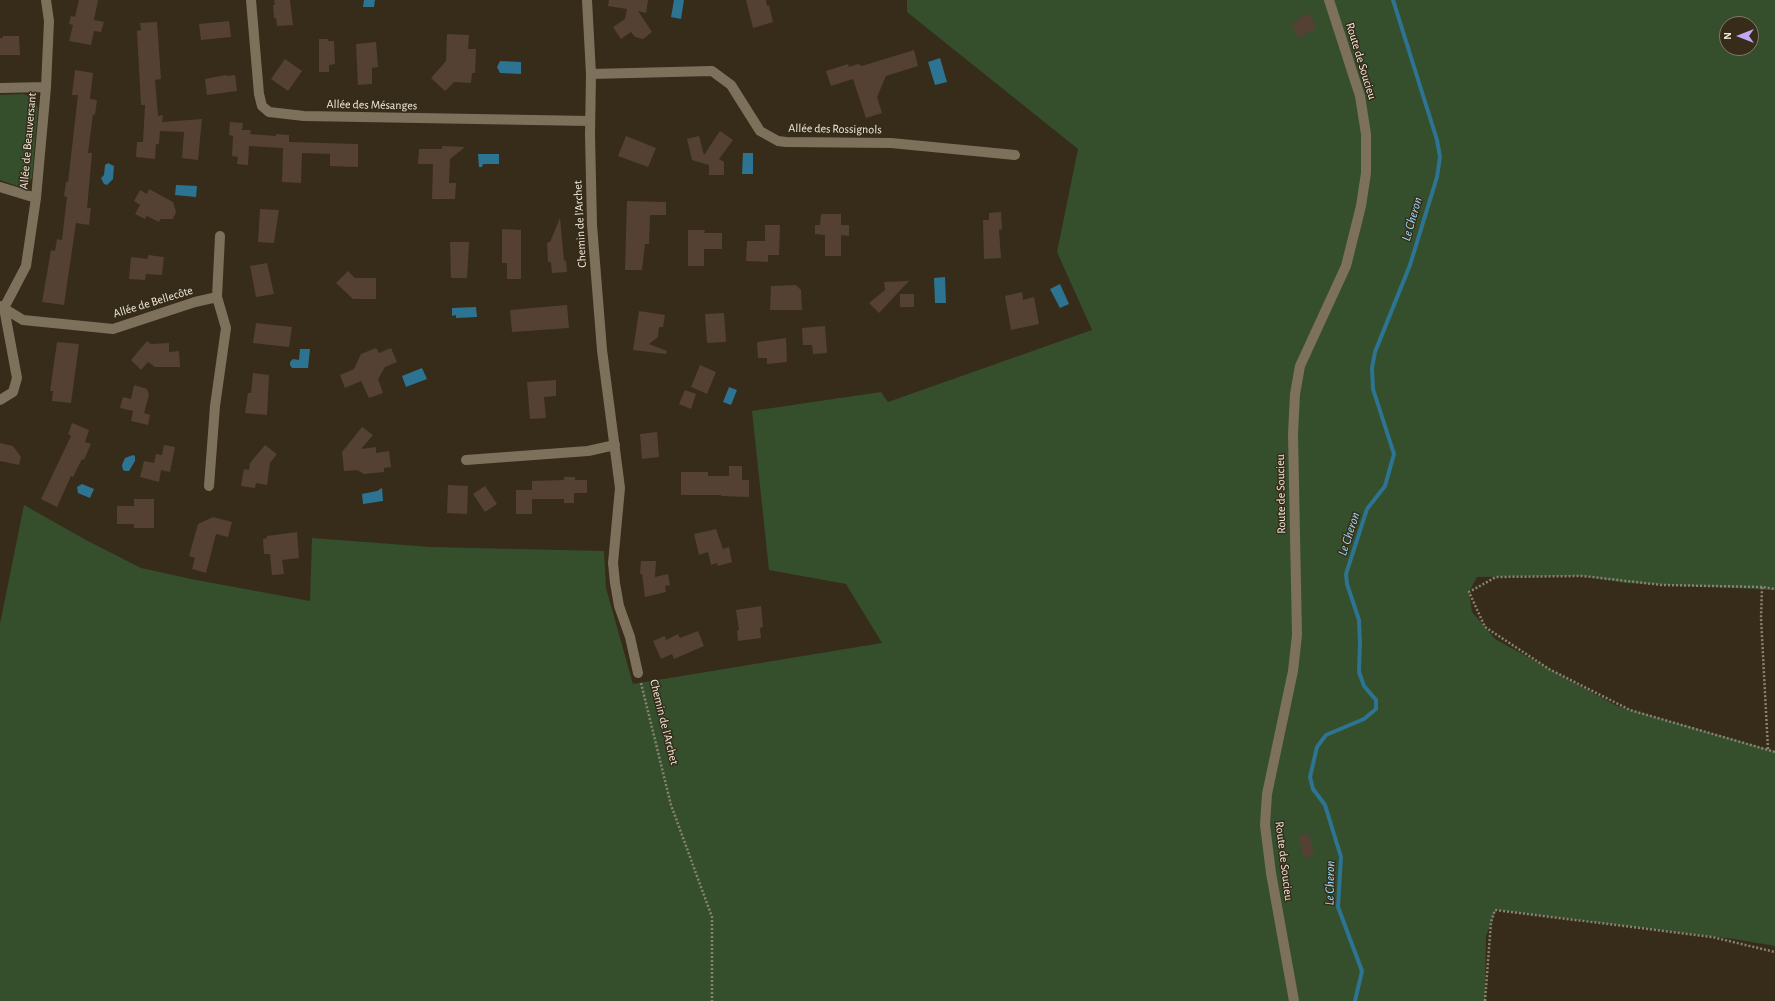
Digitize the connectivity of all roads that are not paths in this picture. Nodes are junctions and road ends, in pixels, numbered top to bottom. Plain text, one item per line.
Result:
1 (46, 0) edge
2 (251, 0) edge
3 (587, 0) edge
4 (1329, 0) edge
5 (591, 74) junction
6 (46, 87) junction
7 (0, 88) edge
8 (590, 121) junction
9 (1015, 154) dead end
10 (0, 187) edge
11 (36, 198) junction
12 (220, 236) dead end
13 (217, 297) junction
14 (2, 307) edge
15 (0, 400) edge
16 (615, 445) junction
17 (466, 460) dead end
18 (209, 486) dead end
19 (638, 673) road end
20 (1294, 1001) edge

1 - 6 street, Allée de Beauversant
2 - 8 street, Allée des Mésanges
3 - 5 street, Chemin de l'Archet
4 - 20 street, Route de Soucieu
5 - 8 street, Chemin de l'Archet
5 - 9 street, Allée des Rossignols
6 - 7 street, Allée de Beauversant
6 - 11 street, Allée de Beauversant
8 - 16 street, Chemin de l'Archet
10 - 11 street, Allée de Beauversant
11 - 14 street, Allée de Beauversant
12 - 13 street
13 - 14 street, Allée de Bellecôte
13 - 18 street
14 - 15 street
16 - 17 street
16 - 19 street, Chemin de l'Archet

